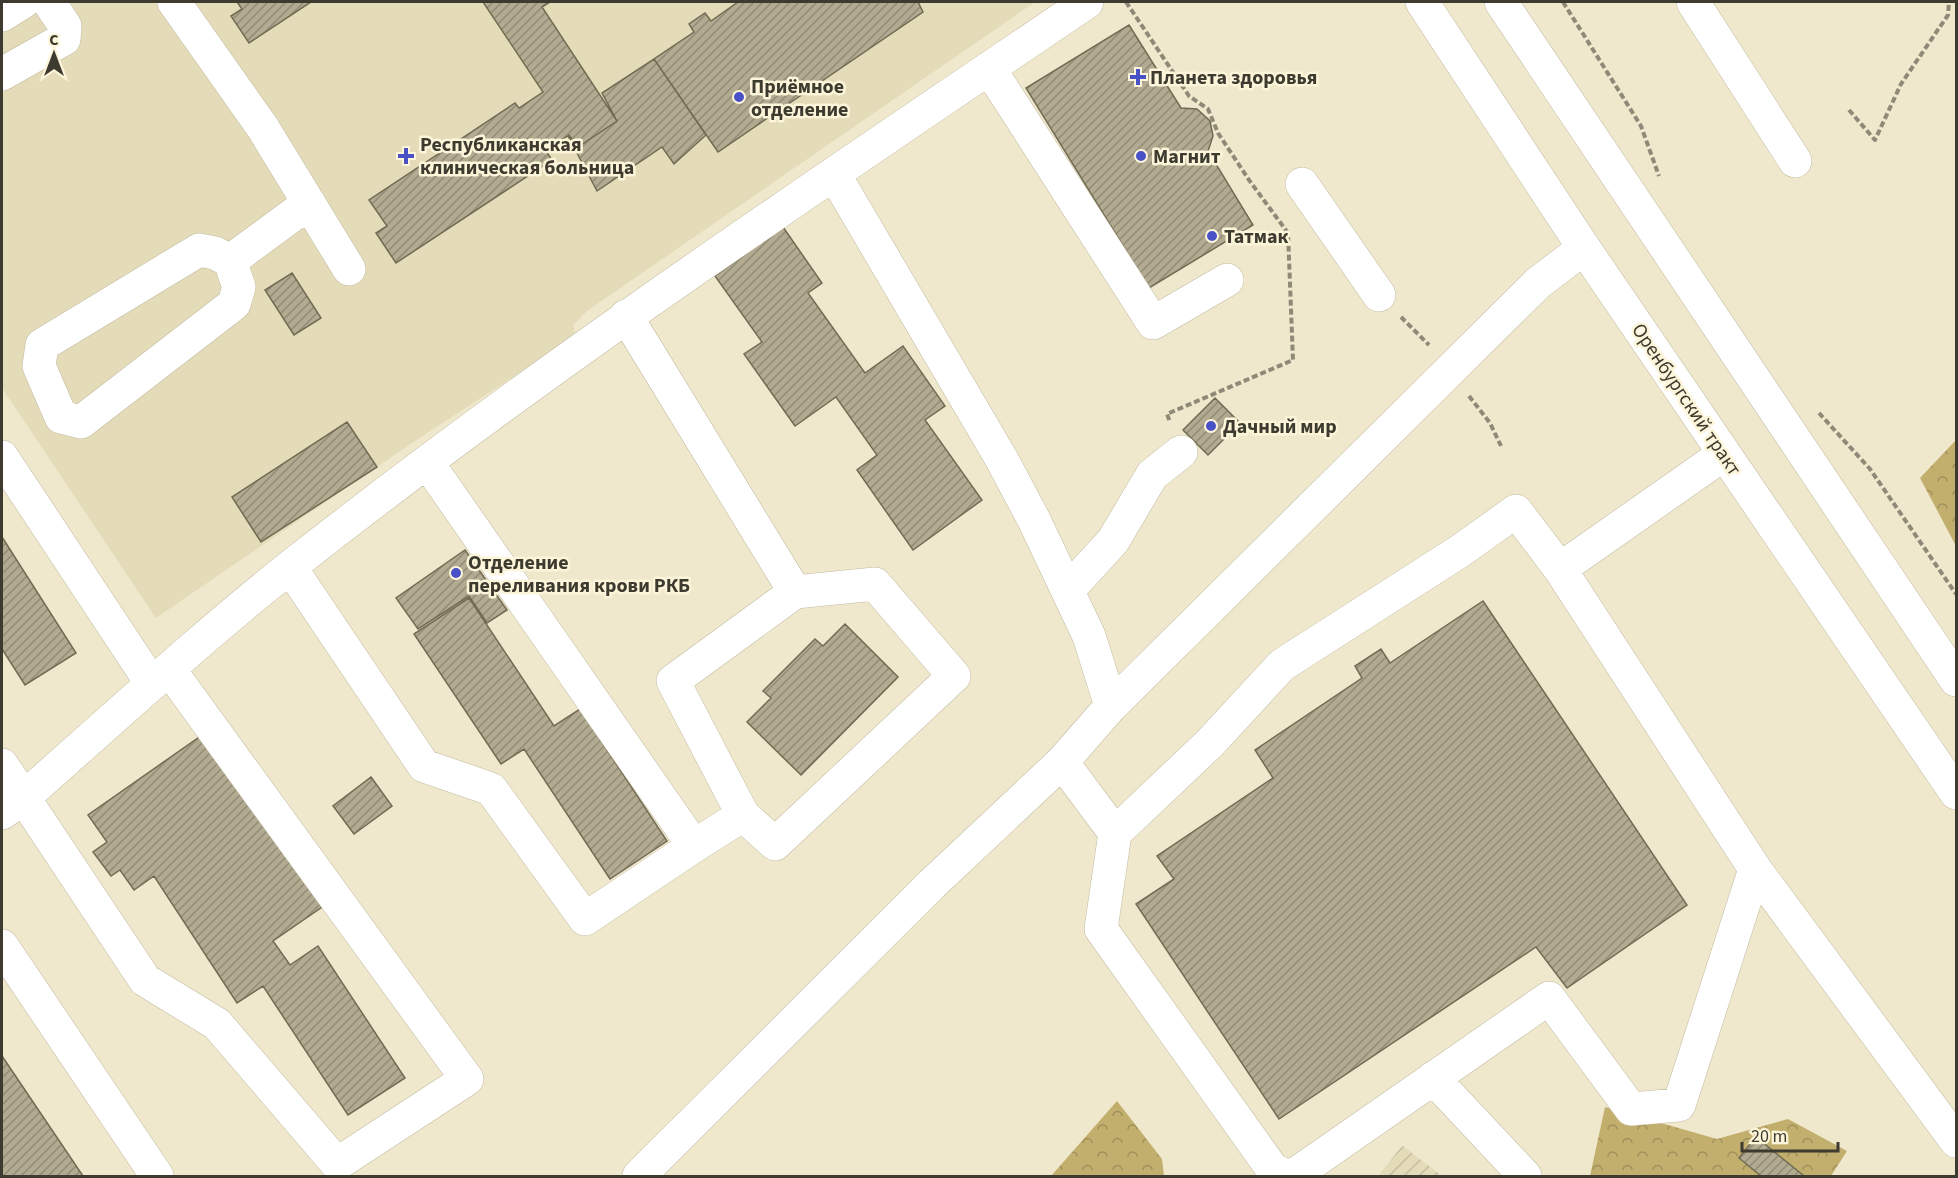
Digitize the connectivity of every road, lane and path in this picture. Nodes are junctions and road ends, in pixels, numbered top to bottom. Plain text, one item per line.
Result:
1 (23, 2) edge
2 (49, 2) edge
3 (174, 2) edge
4 (1087, 2) edge
5 (1126, 2) edge
6 (1422, 2) edge
7 (1501, 2) edge
8 (1563, 2) edge
9 (1693, 2) edge
10 (1949, 2) edge
11 (2, 15) edge
12 (989, 68) junction
13 (2, 74) edge
14 (1849, 110) dead end
15 (1795, 161) dead end
16 (834, 174) junction
17 (1660, 179) dead end
18 (1302, 184) dead end
19 (309, 203) junction
20 (1584, 248) junction
21 (230, 261) junction
22 (349, 269) dead end
23 (1227, 279) dead end
24 (1379, 295) dead end
25 (626, 316) junction
26 (1814, 407) dead end
27 (1181, 452) joint
28 (1724, 454) junction
29 (2, 457) edge
30 (427, 462) junction
31 (290, 567) junction
32 (1560, 568) junction
33 (1068, 590) junction
34 (795, 592) junction
35 (1956, 594) edge
36 (161, 677) junction
37 (1956, 680) edge
38 (1111, 706) junction
39 (1062, 762) junction
40 (2, 765) edge
41 (1956, 793) edge
42 (12, 806) edge
43 (743, 814) junction
44 (1115, 833) junction
45 (694, 846) junction
46 (1755, 869) junction
47 (2, 946) edge
48 (1433, 1078) junction
49 (1956, 1141) edge
50 (157, 1176) edge
51 (639, 1176) edge
52 (1288, 1176) edge
53 (1293, 1176) edge
54 (1525, 1176) edge

1 - 11 street
2 - 13 street
3 - 19 street
4 - 12 street
5 - 27 path
6 - 20 street, Оренбургский тракт
7 - 37 street
8 - 17 path
9 - 15 street
10 - 14 path
12 - 16 street
12 - 23 street
16 - 25 street
16 - 33 street
18 - 24 street
19 - 21 street
19 - 22 street
20 - 28 street, Оренбургский тракт
20 - 38 street
21 - 21 street
25 - 30 street
25 - 34 street
26 - 35 path
27 - 33 street
28 - 32 street
28 - 41 street, Оренбургский тракт
29 - 36 street
30 - 31 street
30 - 45 street
31 - 36 street
31 - 45 street
32 - 44 street
32 - 46 street
33 - 38 street
34 - 43 street
34 - 43 street
36 - 42 street
36 - 42 street
38 - 39 street
39 - 44 street
39 - 51 street
40 - 42 street
43 - 45 street
44 - 52 street
46 - 48 street
46 - 49 street
47 - 50 street
48 - 53 street
48 - 54 street

